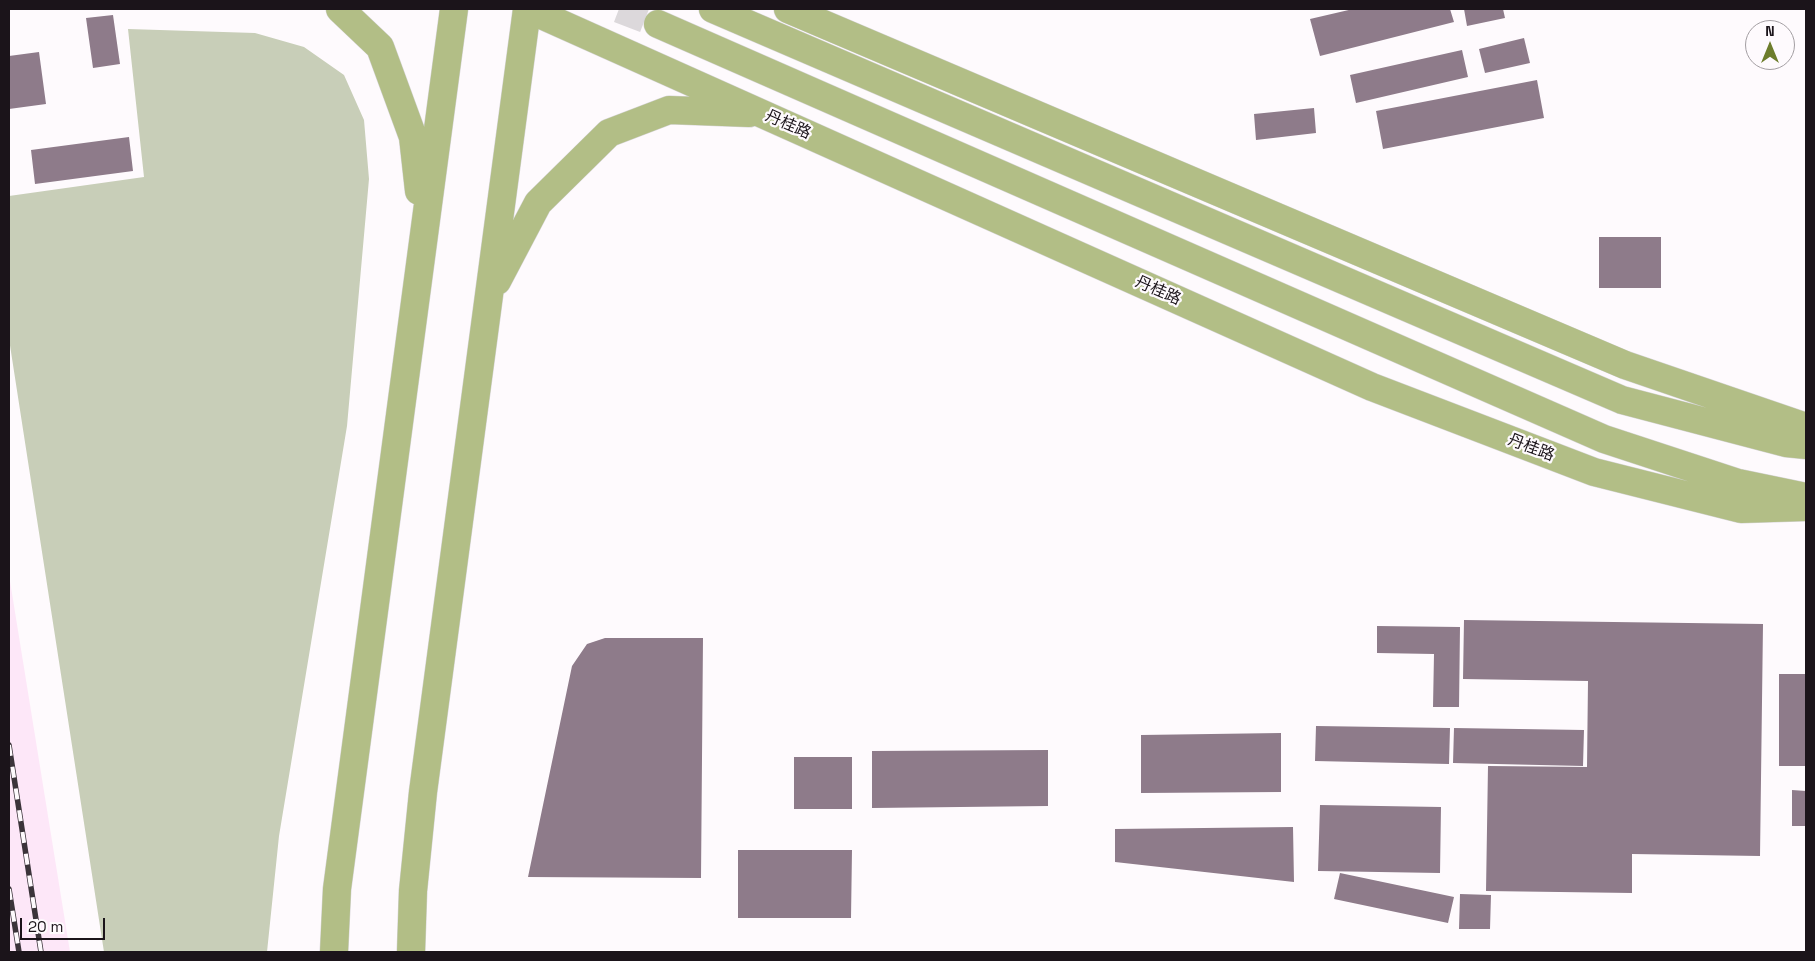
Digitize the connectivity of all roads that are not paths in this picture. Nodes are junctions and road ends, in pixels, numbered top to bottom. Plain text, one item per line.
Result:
1 (340, 9) edge
2 (454, 9) edge
3 (528, 9) edge
4 (712, 9) edge
5 (788, 9) edge
6 (806, 14) edge
7 (658, 24) tunnel mouth
8 (762, 113) junction
9 (424, 236) junction
10 (489, 296) junction
11 (1806, 427) edge
12 (1806, 445) edge
13 (1806, 498) edge
14 (1806, 507) edge
15 (334, 952) edge
16 (410, 952) edge

1 - 9 main road
2 - 9 main road
3 - 8 main road, 丹桂路
3 - 10 main road
4 - 12 main road
5 - 6 main road
6 - 11 main road
7 - 13 main road
8 - 10 main road
8 - 14 main road, 丹桂路
9 - 15 main road
10 - 16 main road

